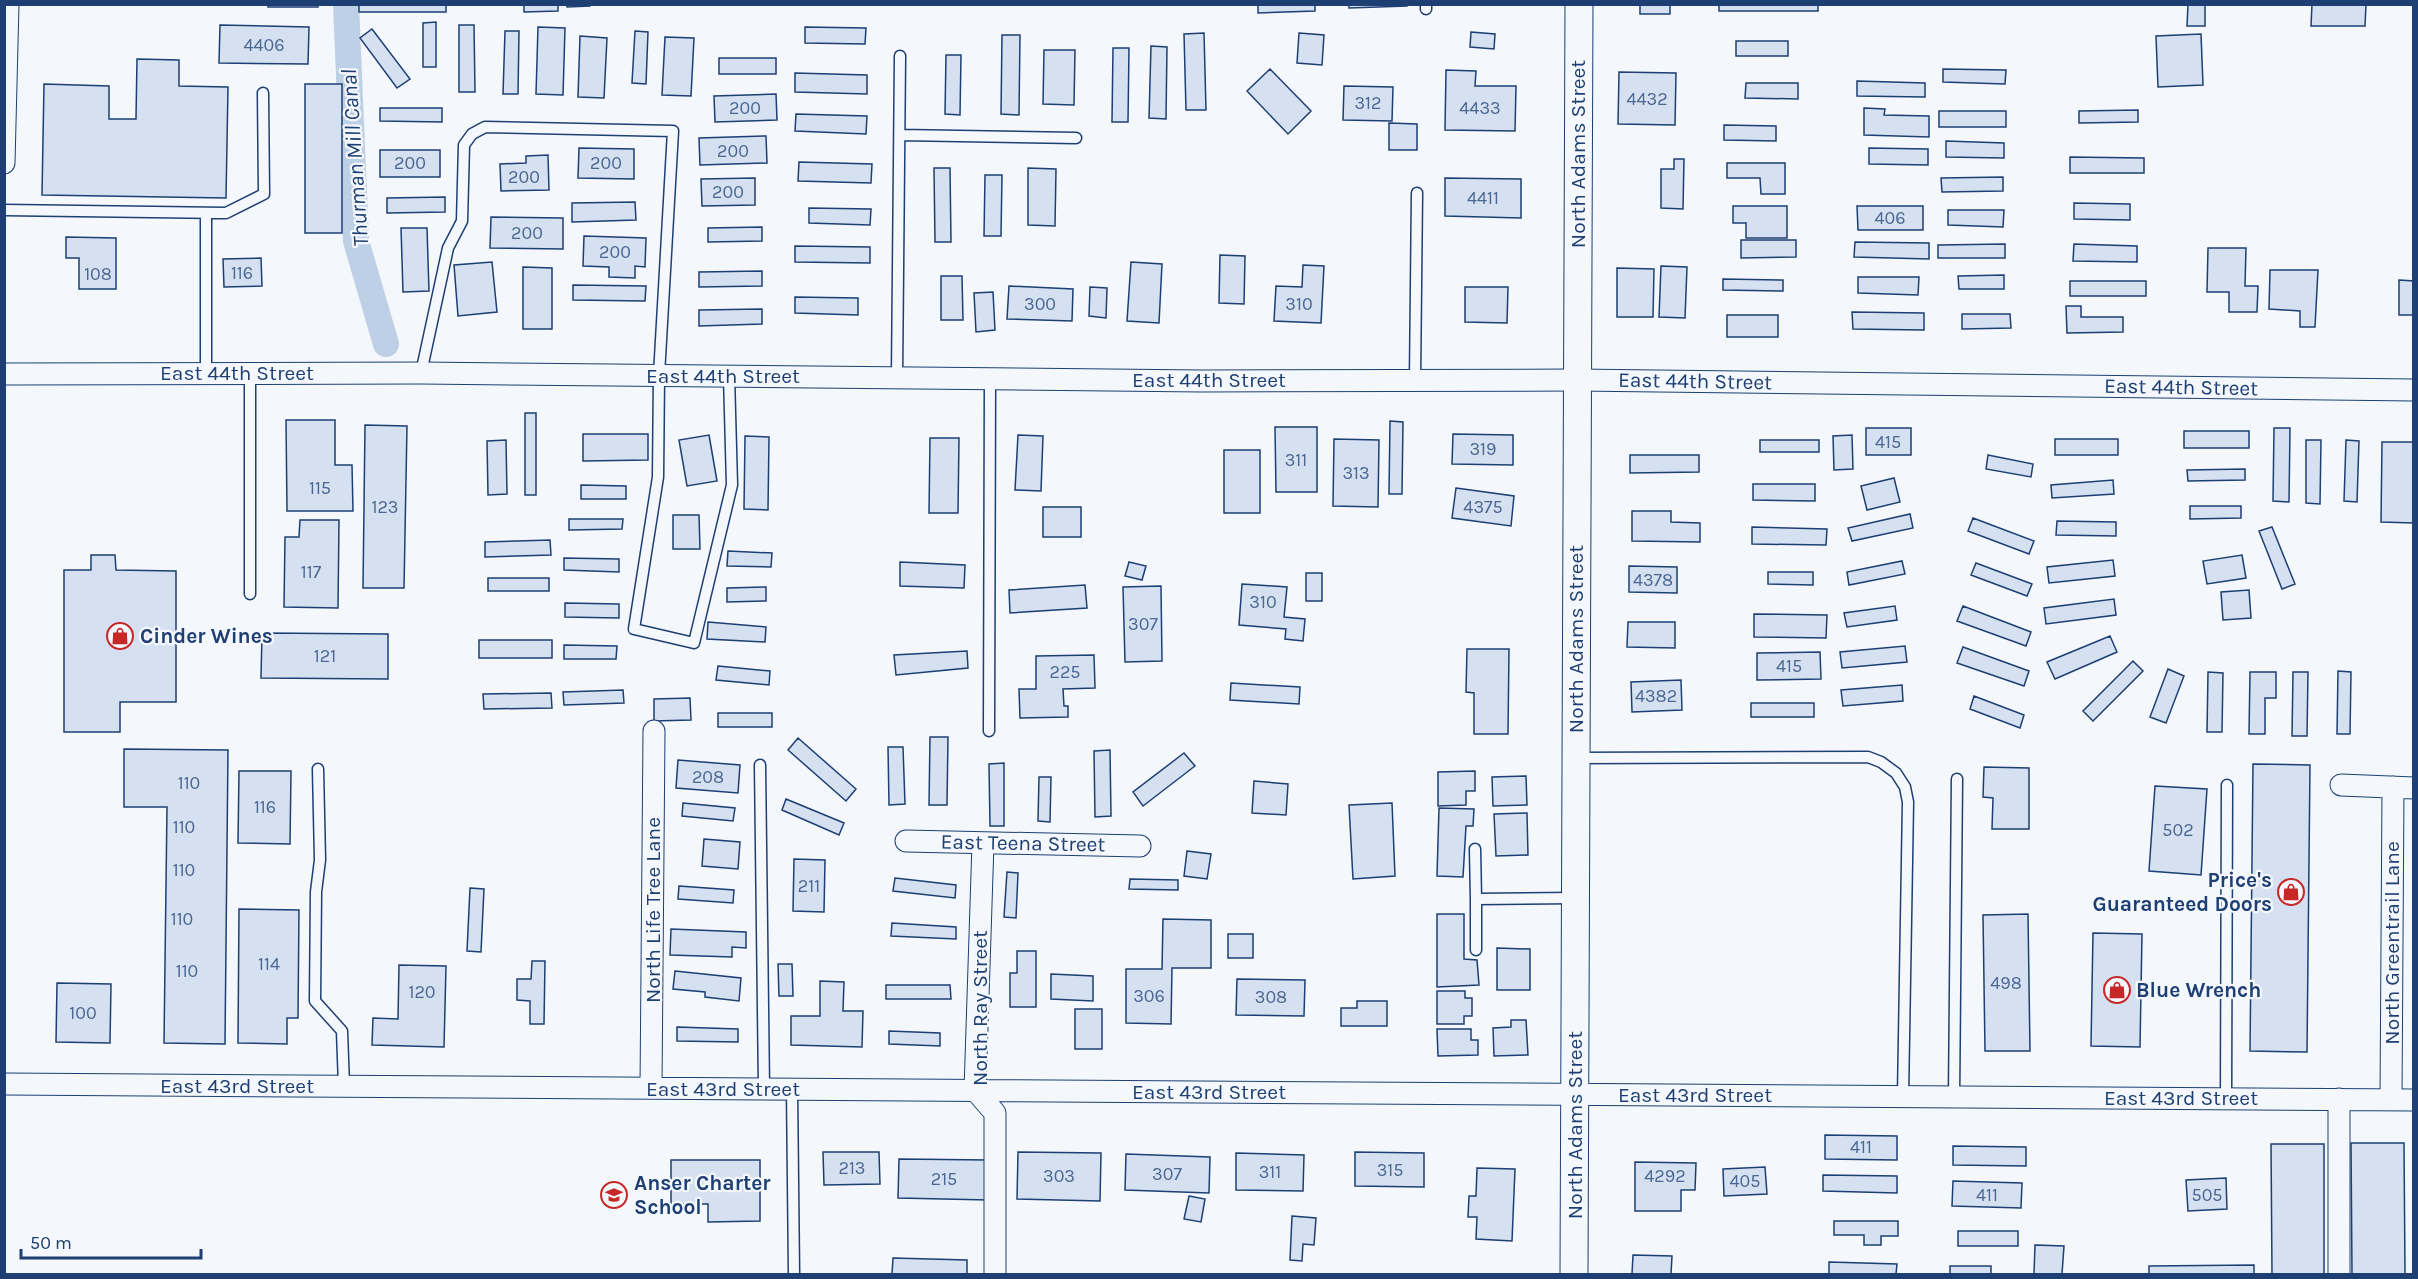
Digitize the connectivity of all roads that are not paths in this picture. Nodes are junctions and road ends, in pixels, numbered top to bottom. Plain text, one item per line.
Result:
1 (8, 4) edge
2 (1579, 4) edge
3 (6, 44) edge
4 (900, 56) dead end
5 (263, 93) dead end
6 (900, 135) junction
7 (1076, 138) dead end
8 (4, 163) edge
9 (1417, 193) dead end
10 (4, 210) edge
11 (206, 214) junction
12 (250, 373) junction
13 (421, 373) junction
14 (4, 374) edge
15 (206, 374) junction
16 (659, 375) junction
17 (729, 376) junction
18 (897, 377) junction
19 (990, 378) junction
20 (1415, 380) junction
21 (1576, 380) junction
22 (2414, 390) edge
23 (250, 594) dead end
24 (654, 731) dead end
25 (989, 731) dead end
26 (1575, 758) junction
27 (760, 765) dead end
28 (318, 770) dead end
29 (1957, 778) dead end
30 (2227, 785) dead end
31 (2341, 785) dead end
32 (2403, 787) edge
33 (906, 841) dead end
34 (983, 843) junction
35 (1140, 846) dead end
36 (1475, 849) dead end
37 (1575, 898) junction
38 (1476, 899) junction
39 (1476, 950) dead end
40 (4, 1084) edge
41 (344, 1086) junction
42 (651, 1088) junction
43 (764, 1089) junction
44 (792, 1089) junction
45 (975, 1090) junction
46 (1575, 1094) junction
47 (1903, 1096) junction
48 (1954, 1097) junction
49 (2226, 1099) junction
50 (2338, 1099) junction
51 (2391, 1100) junction
52 (2414, 1100) edge
53 (795, 1275) edge
54 (995, 1275) edge
55 (1574, 1275) edge
56 (2339, 1275) edge

1 - 3 street
2 - 21 street, North Adams Street
3 - 8 street
4 - 6 lane
5 - 11 lane
6 - 7 lane
6 - 18 lane
9 - 20 lane
10 - 11 lane
11 - 15 lane
12 - 13 street, East 44th Street
12 - 15 street, East 44th Street
12 - 23 lane
13 - 16 street, East 44th Street
13 - 16 lane
14 - 15 street, East 44th Street
16 - 17 street, East 44th Street
16 - 17 lane
17 - 18 street, East 44th Street
18 - 19 street, East 44th Street
19 - 20 street, East 44th Street
19 - 25 lane
20 - 21 street, East 44th Street
21 - 22 street, East 44th Street
21 - 26 street, North Adams Street
24 - 42 street, North Life Tree Lane
26 - 37 street, North Adams Street
26 - 47 lane
27 - 43 lane
28 - 41 lane
29 - 48 lane
30 - 49 lane
31 - 32 street, North Greentrail Lane
32 - 51 street, North Greentrail Lane
33 - 34 street, East Teena Street
34 - 35 street, East Teena Street
34 - 45 street, North Ray Street
36 - 38 lane
37 - 38 lane
37 - 46 street, North Adams Street
38 - 39 lane
40 - 41 street, East 43rd Street
41 - 42 street, East 43rd Street
42 - 43 street, East 43rd Street
43 - 44 street, East 43rd Street
44 - 45 street, East 43rd Street
44 - 53 lane
45 - 46 street, East 43rd Street
45 - 54 street, North Ray Street
46 - 47 street, East 43rd Street
46 - 55 street, North Adams Street
47 - 48 street, East 43rd Street
48 - 49 street, East 43rd Street
49 - 50 street, East 43rd Street
50 - 51 street, East 43rd Street
50 - 56 street
51 - 52 street, East 43rd Street

